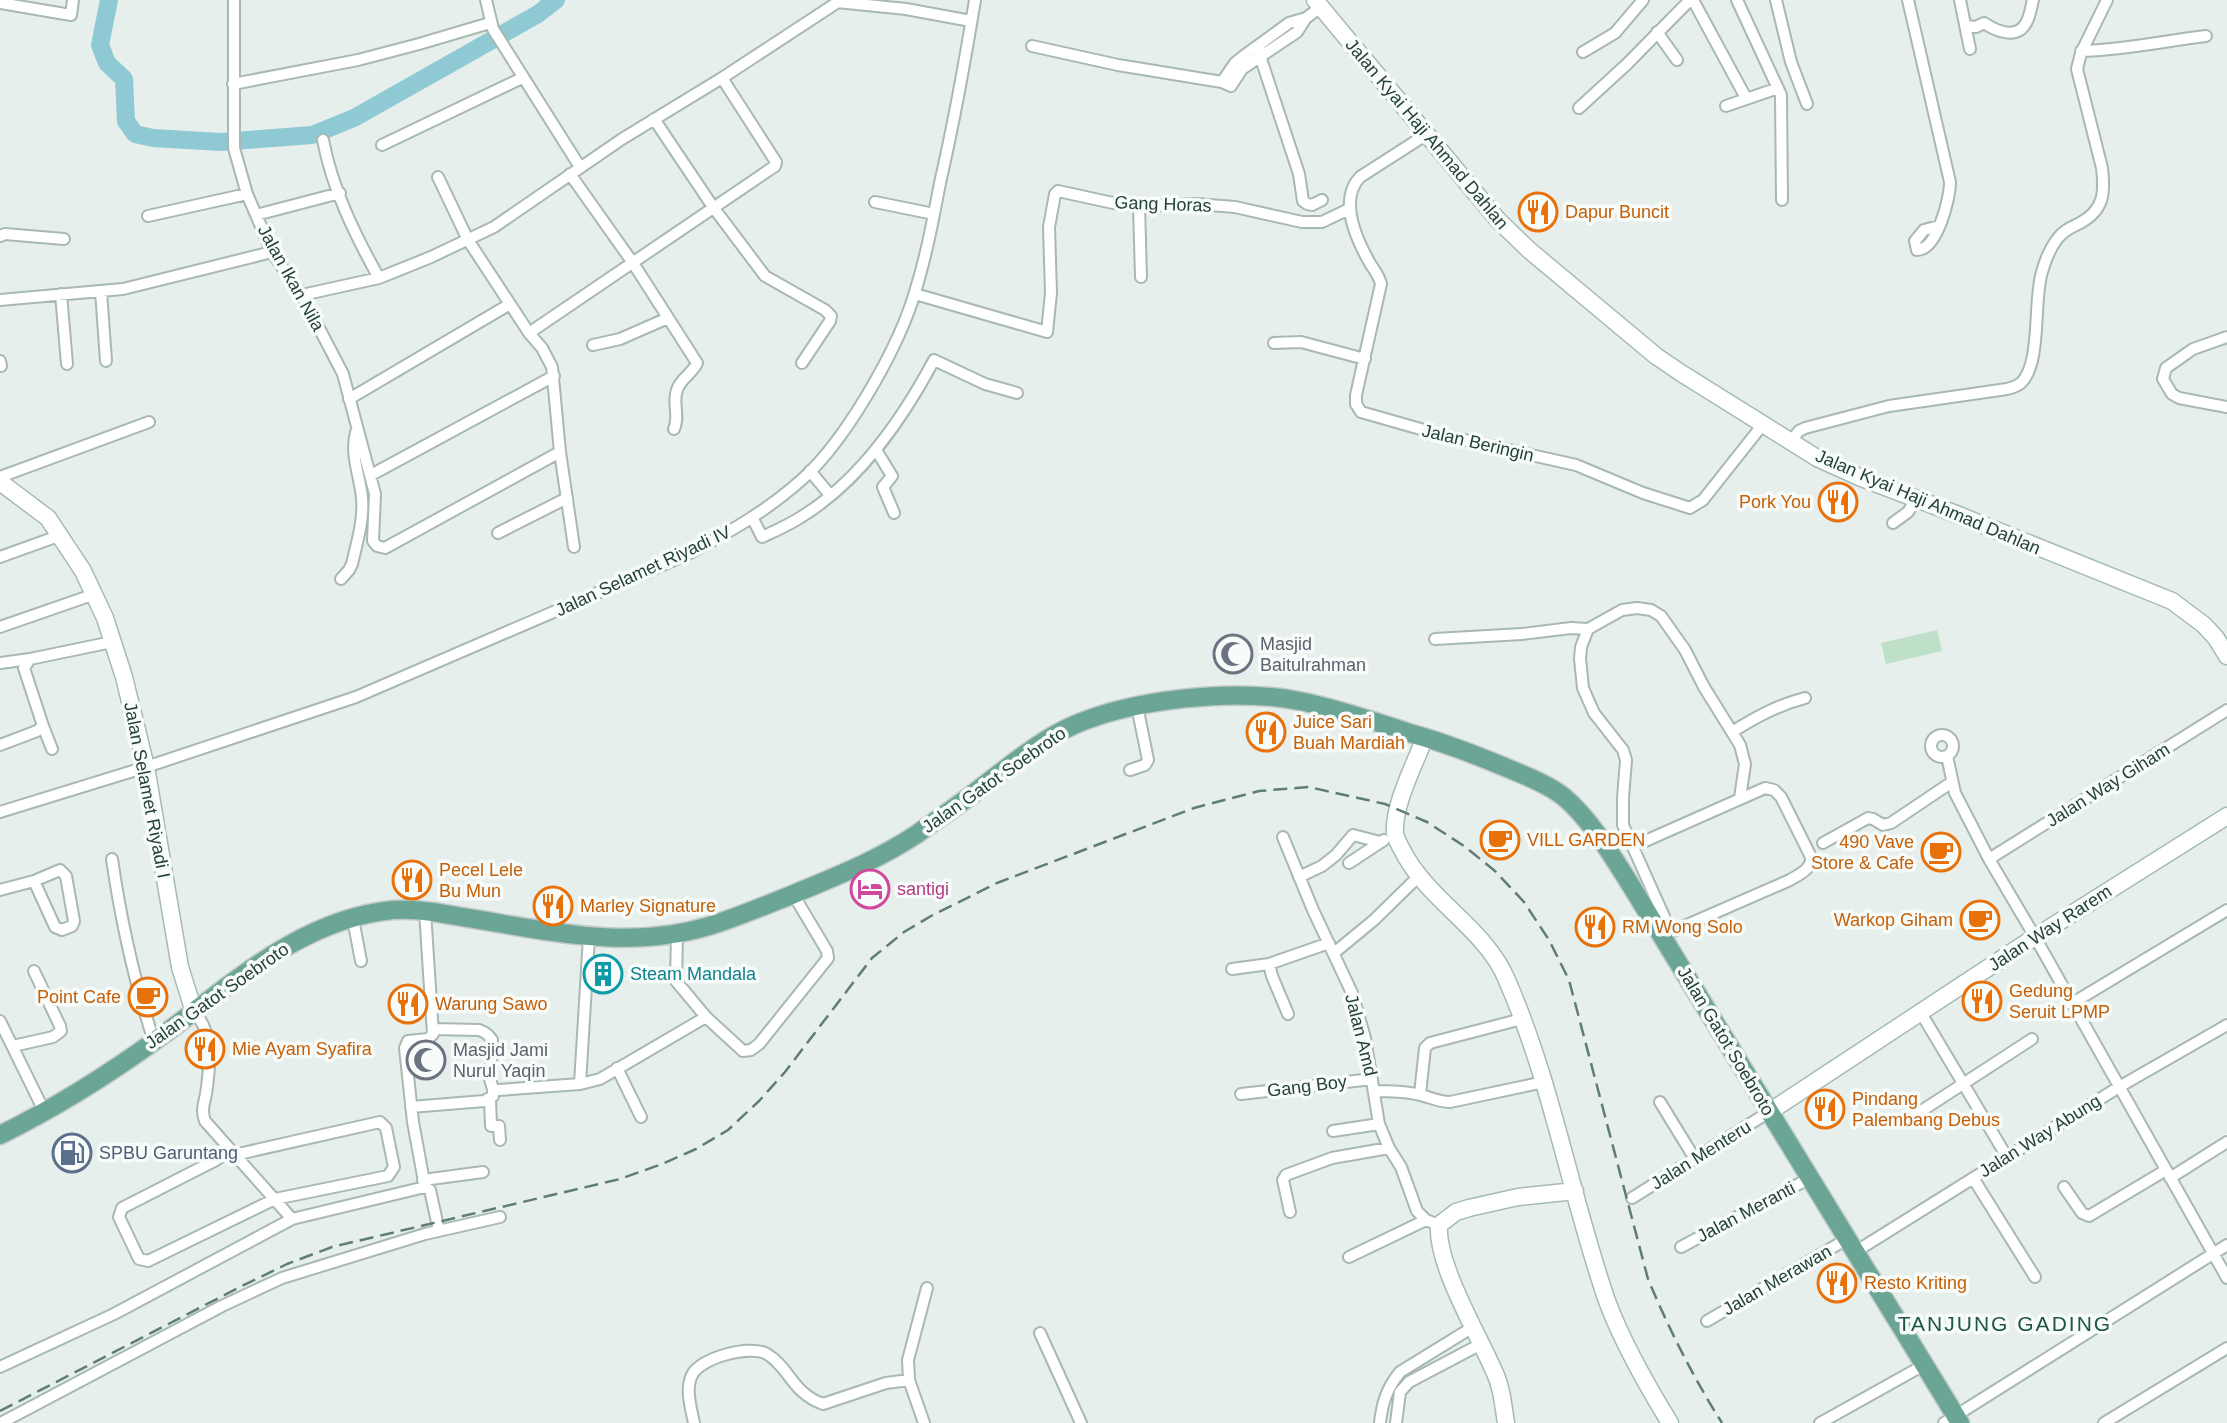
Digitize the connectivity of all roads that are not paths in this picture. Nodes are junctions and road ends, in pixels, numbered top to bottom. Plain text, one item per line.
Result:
1 (73, 0) edge
2 (234, 0) edge
3 (486, 0) edge
4 (975, 0) edge
5 (1643, 0) edge
6 (1692, 0) edge
7 (1737, 0) edge
8 (1776, 0) edge
9 (1908, 0) edge
10 (1960, 0) edge
11 (2033, 0) edge
12 (2107, 0) edge
13 (839, 1) edge
14 (0, 3) edge
15 (1318, 3) edge
16 (26, 4) edge
17 (971, 21) junction
18 (1966, 26) junction
19 (493, 30) junction
20 (1657, 32) junction
21 (2206, 36) dead end
22 (1032, 46) dead end
23 (1970, 49) dead end
24 (1260, 51) junction
25 (2081, 51) junction
26 (1583, 52) dead end
27 (1677, 60) dead end
28 (522, 78) junction
29 (722, 78) junction
30 (233, 84) junction
31 (1778, 88) junction
32 (1745, 98) junction
33 (1807, 104) dead end
34 (1726, 106) dead end
35 (1579, 108) dead end
36 (654, 119) junction
37 (1427, 134) junction
38 (323, 139) dead end
39 (382, 145) dead end
40 (575, 171) junction
41 (438, 177) dead end
42 (340, 193) junction
43 (247, 194) junction
44 (1322, 200) dead end
45 (1782, 200) dead end
46 (875, 202) dead end
47 (1139, 205) junction
48 (713, 207) junction
49 (1349, 209) junction
50 (934, 214) junction
51 (256, 215) junction
52 (148, 216) dead end
53 (1939, 226) dead end
54 (0, 236) edge
55 (64, 239) dead end
56 (468, 240) junction
57 (272, 252) junction
58 (633, 262) junction
59 (1141, 277) dead end
60 (379, 278) junction
61 (101, 291) junction
62 (61, 294) junction
63 (915, 294) junction
64 (302, 295) junction
65 (0, 300) edge
66 (510, 304) junction
67 (668, 318) junction
68 (529, 333) junction
69 (2227, 337) edge
70 (1274, 343) dead end
71 (593, 345) dead end
72 (1365, 359) junction
73 (106, 361) dead end
74 (802, 363) dead end
75 (67, 364) dead end
76 (554, 376) junction
77 (1017, 393) dead end
78 (349, 399) junction
79 (2227, 407) edge
80 (149, 422) dead end
81 (1765, 424) junction
82 (356, 429) junction
83 (674, 429) dead end
84 (1791, 441) junction
85 (876, 450) junction
86 (560, 452) junction
87 (810, 471) junction
88 (371, 475) junction
89 (0, 477) edge
90 (0, 482) edge
91 (830, 495) junction
92 (567, 498) junction
93 (1916, 499) junction
94 (894, 513) dead end
95 (752, 517) junction
96 (1893, 523) dead end
97 (498, 533) dead end
98 (61, 535) junction
99 (574, 547) dead end
100 (0, 557) edge
101 (341, 579) dead end
102 (95, 594) junction
103 (0, 627) edge
104 (1588, 629) junction
105 (1435, 639) dead end
106 (112, 642) junction
107 (2227, 656) edge
108 (30, 659) junction
109 (0, 663) edge
110 (1805, 698) dead end
111 (1137, 706) junction
112 (2227, 710) edge
113 (44, 726) junction
114 (1732, 732) junction
115 (1425, 737) junction
116 (0, 745) edge
117 (52, 749) dead end
118 (1947, 756) dead end
119 (146, 767) junction
120 (1130, 770) dead end
121 (1952, 782) junction
122 (1740, 798) junction
123 (0, 812) edge
124 (2227, 816) edge
125 (1395, 834) junction
126 (1283, 837) dead end
127 (1380, 842) junction
128 (1823, 842) dead end
129 (1634, 846) junction
130 (112, 859) dead end
131 (1989, 859) junction
132 (1349, 863) dead end
133 (1419, 876) junction
134 (1300, 877) junction
135 (34, 881) junction
136 (0, 890) edge
137 (793, 894) junction
138 (2227, 910) edge
139 (425, 911) junction
140 (352, 919) junction
141 (677, 934) junction
142 (1666, 934) junction
143 (589, 937) junction
144 (2035, 937) junction
145 (1331, 948) junction
146 (361, 961) dead end
147 (1269, 964) junction
148 (1231, 969) dead end
149 (34, 971) dead end
150 (2071, 1004) junction
151 (194, 1012) junction
152 (1921, 1013) junction
153 (1288, 1014) dead end
154 (706, 1017) junction
155 (1522, 1019) junction
156 (0, 1021) edge
157 (2227, 1025) edge
158 (434, 1029) junction
159 (2032, 1039) dead end
160 (154, 1041) junction
161 (13, 1046) junction
162 (617, 1068) junction
163 (1373, 1079) junction
164 (1544, 1082) junction
165 (580, 1084) junction
166 (1962, 1084) junction
167 (2119, 1087) junction
168 (1374, 1091) junction
169 (491, 1094) junction
170 (1241, 1094) dead end
171 (1420, 1094) junction
172 (1660, 1102) dead end
173 (411, 1107) junction
174 (1769, 1112) junction
175 (46, 1113) junction
176 (641, 1117) dead end
177 (1909, 1119) dead end
178 (1379, 1124) junction
179 (1333, 1131) dead end
180 (0, 1135) edge
181 (500, 1140) dead end
182 (2227, 1143) edge
183 (1389, 1147) junction
184 (232, 1153) junction
185 (2007, 1157) junction
186 (1695, 1159) junction
187 (483, 1172) dead end
188 (2168, 1174) junction
189 (1810, 1178) junction
190 (1973, 1178) junction
191 (424, 1184) junction
192 (2064, 1187) dead end
193 (1574, 1191) junction
194 (1632, 1198) dead end
195 (275, 1199) junction
196 (1290, 1212) dead end
197 (500, 1217) dead end
198 (292, 1219) junction
199 (1432, 1223) junction
200 (439, 1231) junction
201 (2227, 1244) edge
202 (1851, 1245) junction
203 (1681, 1247) dead end
204 (2213, 1253) junction
205 (1349, 1257) dead end
206 (2035, 1277) dead end
207 (2227, 1278) edge
208 (927, 1288) dead end
209 (1707, 1321) dead end
210 (1473, 1327) junction
211 (1040, 1334) dead end
212 (1481, 1344) junction
213 (2227, 1348) edge
214 (1924, 1365) junction
215 (0, 1367) edge
216 (1400, 1372) junction
217 (909, 1380) junction
218 (1409, 1382) junction
219 (1953, 1421) edge
220 (1, 1423) edge
221 (694, 1423) edge
222 (924, 1423) edge
223 (1081, 1423) edge
224 (1380, 1423) edge
225 (1396, 1423) edge
226 (1506, 1423) edge
227 (1670, 1423) edge
228 (1820, 1423) edge
229 (2104, 1423) edge

1 - 16 street
2 - 30 street, Jalan Ikan Nila
3 - 19 street
4 - 17 street, Jalan Selamet Riyadi IV
5 - 26 street
6 - 20 street
6 - 32 street
7 - 31 street
8 - 33 street
9 - 53 street
10 - 18 street
11 - 18 street
12 - 25 street
13 - 17 street
13 - 29 street
14 - 16 street
15 - 24 street
15 - 37 main road, Jalan Kyai Haji Ahmad Dahlan
17 - 50 street, Jalan Selamet Riyadi IV
18 - 23 street
19 - 28 street
19 - 30 street
20 - 27 street
20 - 35 street
21 - 25 street
22 - 24 street
24 - 44 street
25 - 84 street
28 - 39 street
28 - 40 street
29 - 36 street
29 - 48 street
30 - 43 street, Jalan Ikan Nila
31 - 32 street
31 - 45 street
32 - 34 street
36 - 40 street
36 - 48 street
37 - 49 street
37 - 81 main road, Jalan Kyai Haji Ahmad Dahlan
38 - 42 street
40 - 56 street
40 - 58 street
41 - 56 street
42 - 51 street
42 - 60 street
43 - 51 street, Jalan Ikan Nila
43 - 52 street
46 - 50 street
47 - 49 street, Gang Horas
47 - 59 street
47 - 63 street, Gang Horas
48 - 58 street
48 - 74 street
49 - 72 street, Jalan Beringin
50 - 63 street, Jalan Selamet Riyadi IV
51 - 57 street, Jalan Ikan Nila
54 - 55 street
56 - 60 street
56 - 66 street
57 - 61 street
57 - 64 street, Jalan Ikan Nila
58 - 67 street
58 - 68 street
60 - 64 street
61 - 62 street
61 - 73 street
62 - 65 street
62 - 75 street
63 - 87 street, Jalan Selamet Riyadi IV
64 - 78 street, Jalan Ikan Nila
66 - 68 street
66 - 78 street
67 - 71 street
67 - 83 street
68 - 76 street
69 - 79 street
70 - 72 street
72 - 81 street, Jalan Beringin
76 - 86 street
76 - 88 street
77 - 85 street
78 - 82 street, Jalan Ikan Nila
80 - 89 street
81 - 84 main road, Jalan Kyai Haji Ahmad Dahlan
82 - 88 street, Jalan Ikan Nila
82 - 101 street
84 - 93 main road, Jalan Kyai Haji Ahmad Dahlan
85 - 91 street
85 - 94 street
86 - 88 street, Jalan Ikan Nila
86 - 92 street
87 - 91 street
87 - 95 street, Jalan Selamet Riyadi IV
90 - 98 main road, Jalan Selamet Riyadi I
91 - 95 street
92 - 97 street
92 - 99 street
93 - 96 street
93 - 107 main road, Jalan Kyai Haji Ahmad Dahlan
95 - 119 street, Jalan Selamet Riyadi IV
98 - 100 street
98 - 102 main road, Jalan Selamet Riyadi I
102 - 103 street
102 - 106 main road, Jalan Selamet Riyadi I
104 - 105 street
104 - 114 street
104 - 129 street
106 - 108 street
106 - 119 main road, Jalan Selamet Riyadi I
108 - 109 street
108 - 113 street
110 - 114 street
111 - 115 main road, Jalan Gatot Soebroto
111 - 120 street
111 - 137 main road, Jalan Gatot Soebroto
112 - 131 street, Jalan Way Giham
113 - 116 street
113 - 117 street
114 - 122 street
115 - 125 main road
115 - 142 main road, Jalan Gatot Soebroto
118 - 121 street
119 - 123 street, Jalan Selamet Riyadi IV
119 - 151 main road, Jalan Selamet Riyadi I
121 - 128 street
121 - 131 street
122 - 129 street
122 - 142 street
124 - 144 main road, Jalan Way Rarem
125 - 127 street
125 - 133 main road
126 - 134 street, Jalan Amd
127 - 132 street
127 - 134 street
129 - 142 street
130 - 160 street
131 - 144 street
133 - 145 street
133 - 155 main road
134 - 145 street, Jalan Amd
135 - 135 street
135 - 136 street
137 - 141 main road, Jalan Gatot Soebroto
137 - 154 street
138 - 150 street
139 - 140 main road, Jalan Gatot Soebroto
139 - 143 main road, Jalan Gatot Soebroto
139 - 158 street
140 - 146 street
140 - 151 main road, Jalan Gatot Soebroto
141 - 143 main road, Jalan Gatot Soebroto
141 - 154 street
142 - 174 main road, Jalan Gatot Soebroto
143 - 165 street
144 - 150 street
144 - 152 main road, Jalan Way Rarem
145 - 147 street
145 - 163 street, Jalan Amd
147 - 148 street
147 - 153 street
149 - 161 street
150 - 167 street
151 - 160 main road, Jalan Gatot Soebroto
151 - 184 street
152 - 166 street
152 - 174 main road, Jalan Way Rarem
154 - 162 street
155 - 164 main road
155 - 171 street
156 - 161 street
157 - 167 street, Jalan Way Abung
158 - 169 street
158 - 173 street
159 - 166 street
160 - 175 main road, Jalan Gatot Soebroto
161 - 175 street
162 - 165 street
162 - 176 street
163 - 168 street, Jalan Amd
163 - 170 street, Gang Boy
164 - 171 street
164 - 193 main road
165 - 169 street
166 - 177 street
166 - 185 street
167 - 185 street, Jalan Way Abung
167 - 188 street
168 - 171 street
168 - 178 street, Jalan Amd
169 - 173 street
169 - 181 street
172 - 186 street
173 - 191 street
174 - 186 street, Jalan Menteru
174 - 189 main road, Jalan Gatot Soebroto
175 - 180 main road, Jalan Gatot Soebroto
178 - 179 street
178 - 183 street, Jalan Amd
182 - 188 street
183 - 196 street
183 - 199 street, Jalan Amd
184 - 195 street
184 - 195 street
184 - 195 street
185 - 190 street, Jalan Way Abung
186 - 194 street, Jalan Menteru
187 - 191 street
188 - 192 street
188 - 204 street
189 - 202 main road, Jalan Gatot Soebroto
189 - 203 street, Jalan Meranti
190 - 202 street, Jalan Way Abung
190 - 206 street
191 - 198 street
191 - 200 street
193 - 199 main road
193 - 227 main road
195 - 198 street
197 - 200 street
198 - 215 street
199 - 205 street
199 - 210 main road
200 - 220 street
201 - 204 street
202 - 209 street, Jalan Merawan
202 - 214 main road, Jalan Gatot Soebroto
204 - 207 street
204 - 219 street
208 - 217 street
210 - 212 main road
210 - 216 street
211 - 223 street
212 - 218 street
212 - 226 main road
213 - 229 street
214 - 219 main road, Jalan Gatot Soebroto
214 - 228 street
216 - 218 street
216 - 224 street
217 - 221 street
217 - 222 street
218 - 225 street

